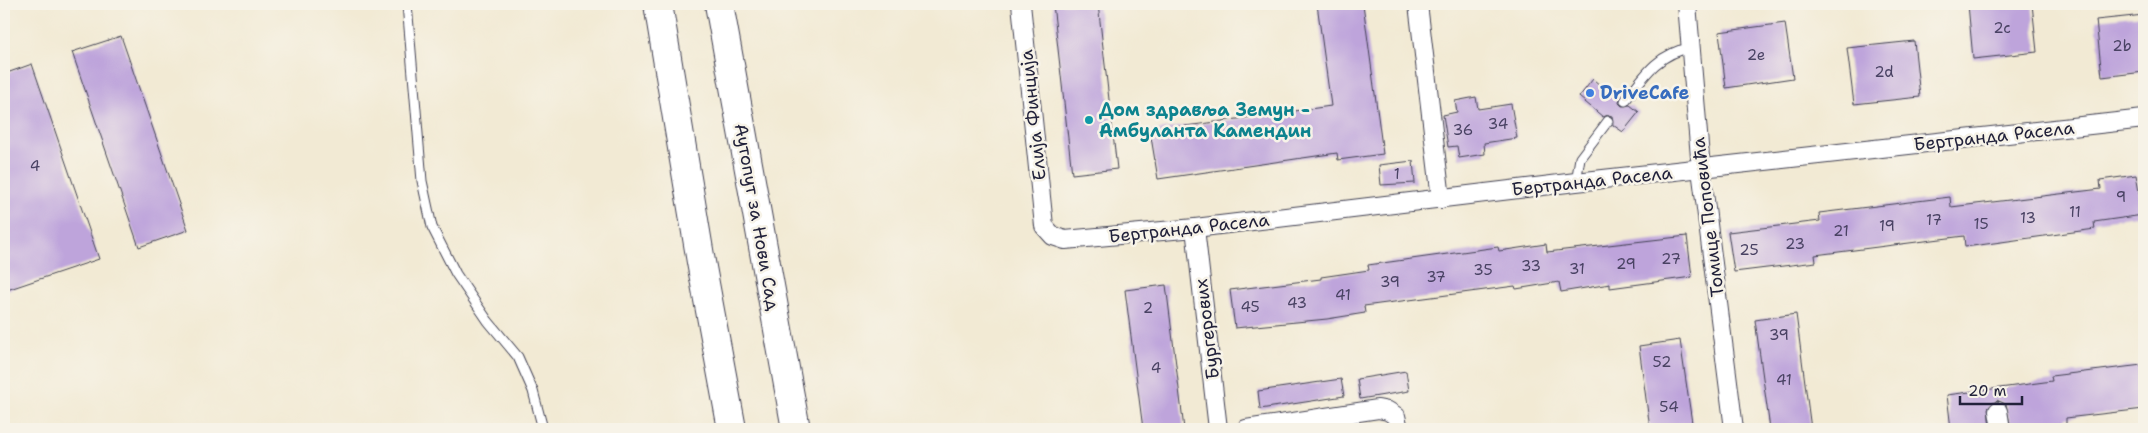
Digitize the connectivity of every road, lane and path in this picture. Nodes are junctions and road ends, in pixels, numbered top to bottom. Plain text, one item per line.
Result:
1 (408, 4) edge
2 (658, 4) edge
3 (719, 4) edge
4 (1020, 4) edge
5 (1418, 4) edge
6 (1687, 4) edge
7 (1691, 48) junction
8 (1625, 101) dead end
9 (2144, 119) edge
10 (1608, 121) dead end
11 (1701, 169) junction
12 (1576, 182) junction
13 (1441, 199) junction
14 (1044, 226) joint
15 (1195, 228) junction
16 (1998, 411) dead end
17 (543, 429) edge
18 (732, 429) edge
19 (796, 429) edge
20 (1218, 429) edge
21 (1246, 429) edge
22 (1400, 429) edge
23 (1734, 429) edge
24 (2001, 429) edge

1 - 17 lane
2 - 18 main road
3 - 19 main road, Аутопут за Нови Сад
4 - 14 street, Елија Финција
5 - 13 street
6 - 7 street, Томице Поповића
7 - 8 lane
7 - 11 street, Томице Поповића
9 - 11 street, Бертранда Расела
10 - 12 lane
11 - 12 street, Бертранда Расела
11 - 23 street, Томице Поповића
12 - 13 street, Бертранда Расела
13 - 15 street, Бертранда Расела
14 - 15 street, Бертранда Расела
15 - 20 street, Бургерових
16 - 24 street
21 - 22 street

